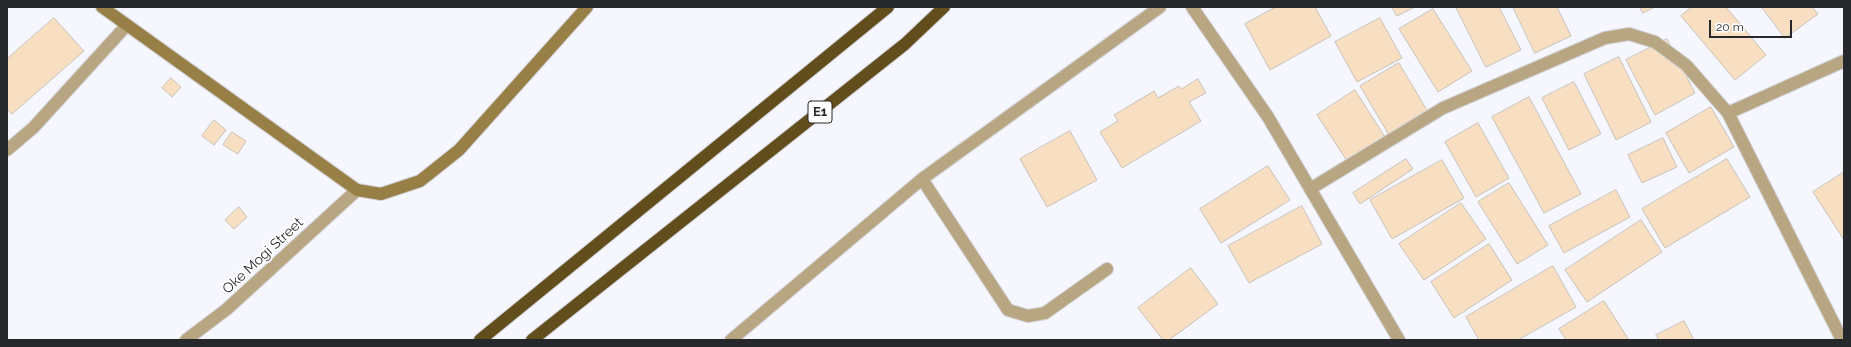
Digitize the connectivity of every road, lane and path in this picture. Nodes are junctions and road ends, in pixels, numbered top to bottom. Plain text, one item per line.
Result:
1 (102, 7) edge
2 (587, 7) edge
3 (888, 7) edge
4 (944, 7) edge
5 (1160, 7) edge
6 (1192, 7) edge
7 (126, 26) junction
8 (1844, 61) edge
9 (1728, 113) junction
10 (7, 150) edge
11 (922, 179) junction
12 (1310, 189) junction
13 (357, 190) junction
14 (1107, 269) dead end
15 (186, 340) edge
16 (480, 340) edge
17 (532, 340) edge
18 (731, 340) edge
19 (1399, 340) edge
20 (1842, 340) edge

1 - 7 street
2 - 13 street
3 - 16 highway
4 - 17 highway, E1
5 - 11 street
6 - 12 street
7 - 10 street
7 - 13 street
8 - 9 street
9 - 12 street
9 - 20 street
11 - 14 street
11 - 18 street
12 - 19 street
13 - 15 street, Oke Mogi Street

